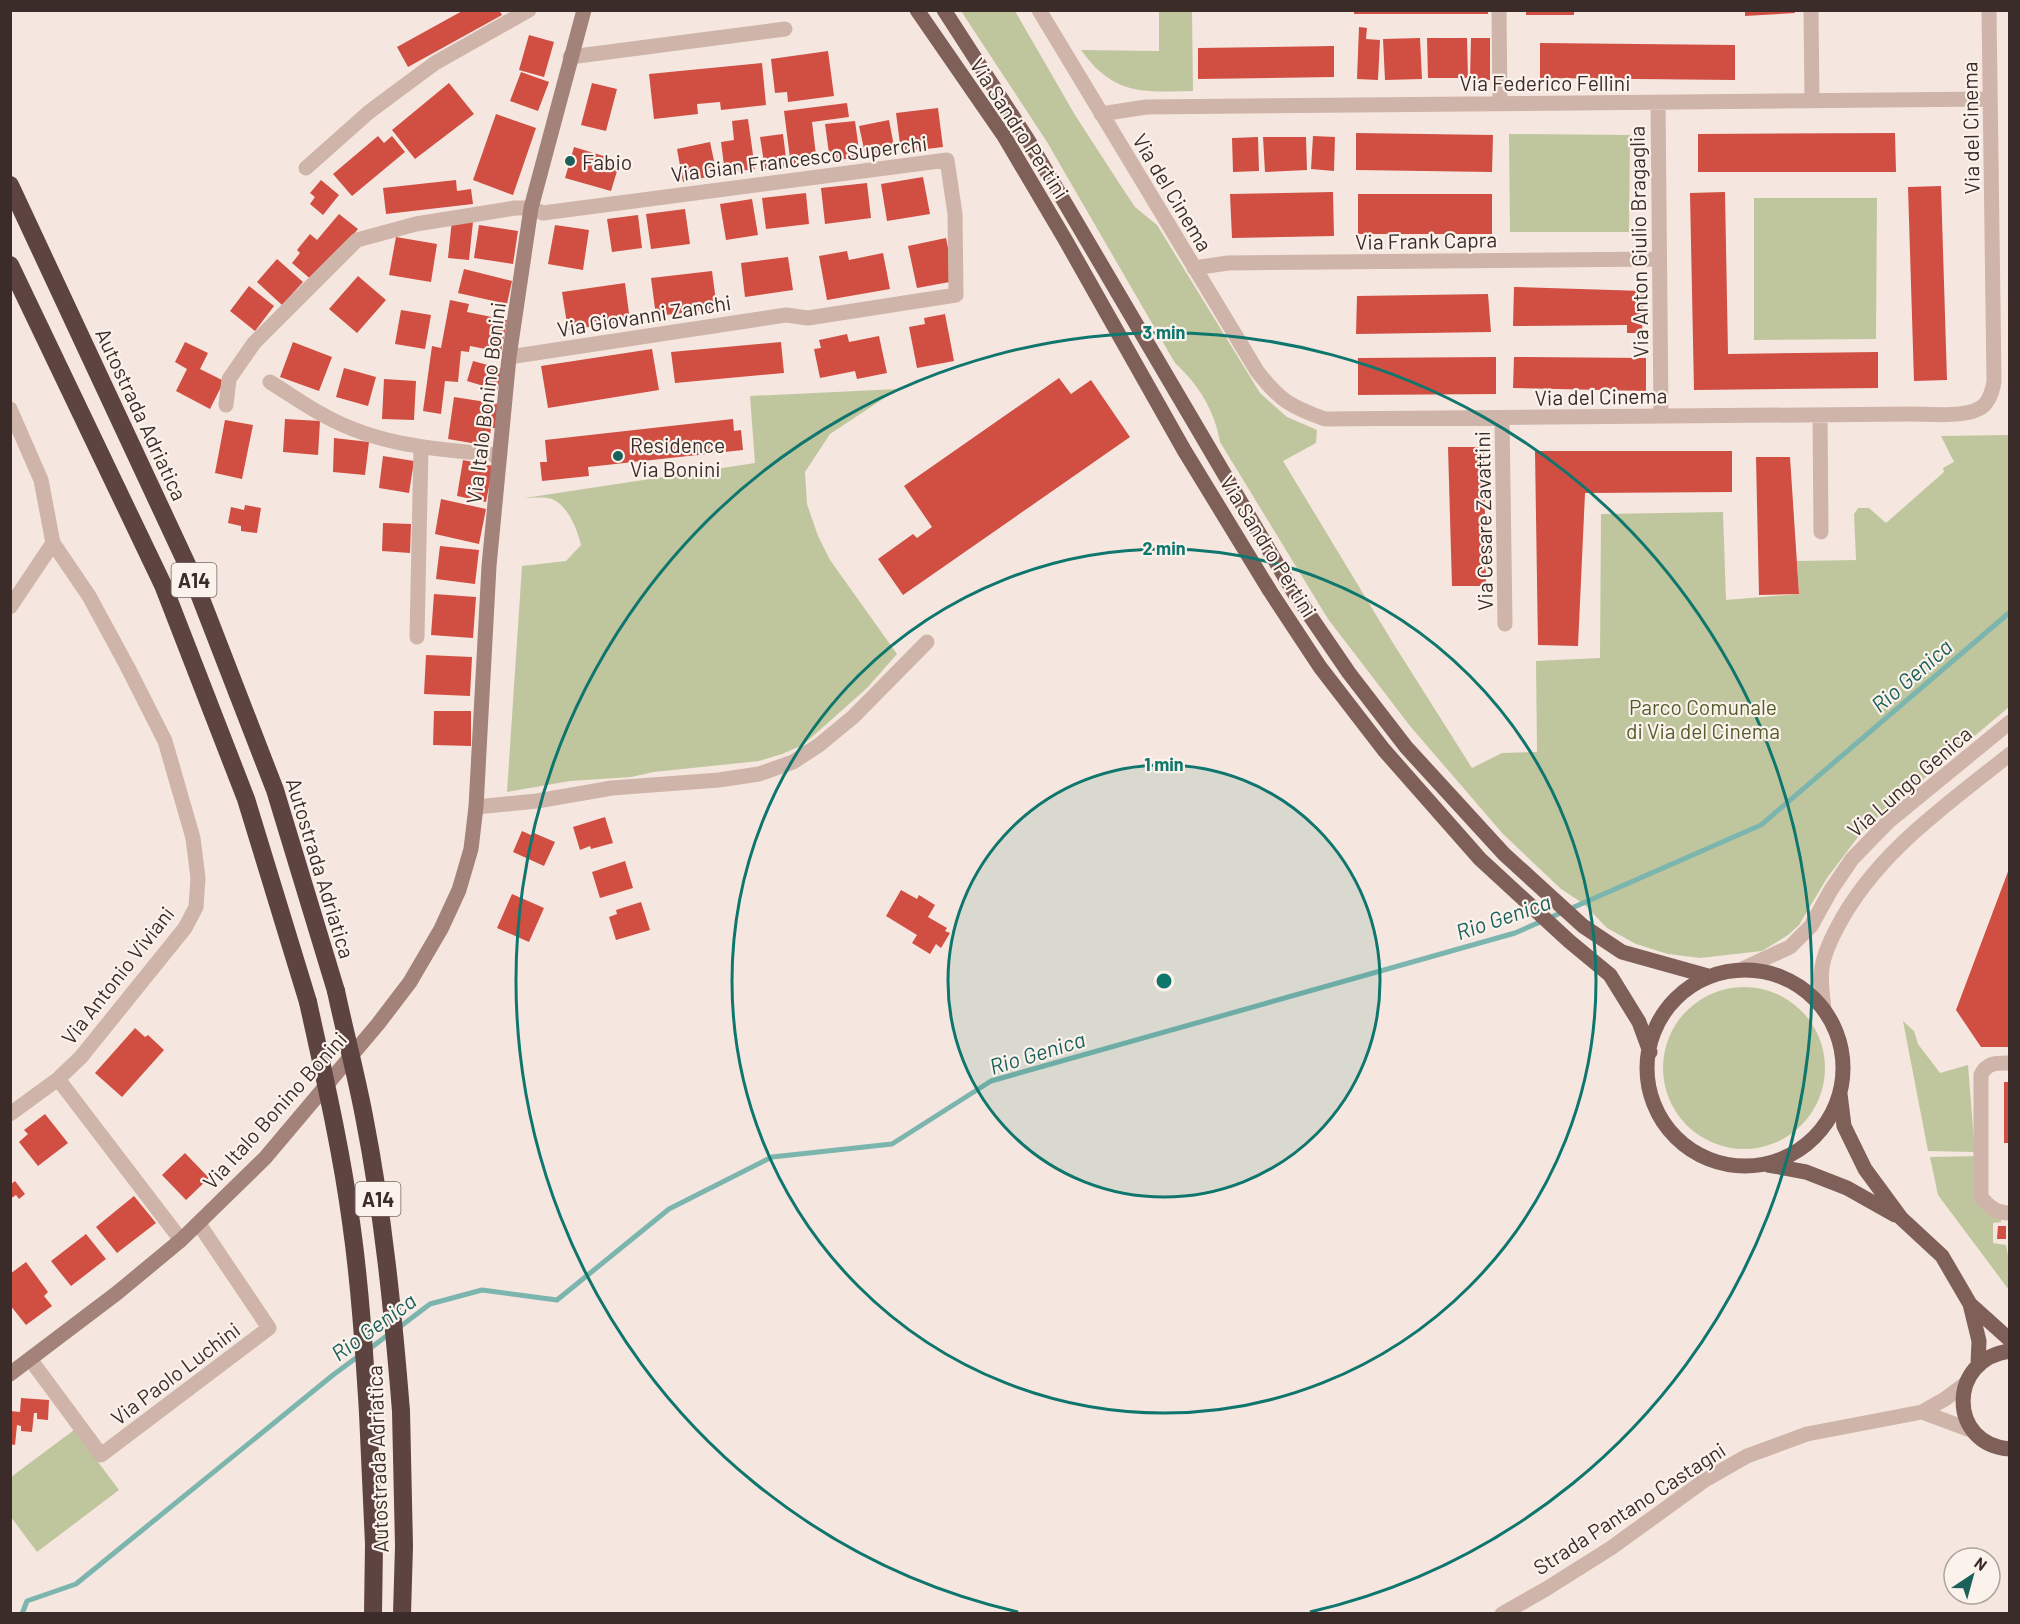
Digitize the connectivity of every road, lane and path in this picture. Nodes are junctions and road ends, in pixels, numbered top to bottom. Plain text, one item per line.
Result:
1 (530, 10) edge
2 (584, 10) edge
3 (917, 10) edge
4 (944, 10) edge
5 (1039, 10) edge
6 (1499, 10) edge
7 (1811, 10) edge
8 (1989, 10) edge
9 (785, 29) dead end
10 (570, 57) junction
11 (1990, 99) junction
12 (1812, 101) junction
13 (1658, 102) junction
14 (1500, 103) junction
15 (1101, 114) junction
16 (306, 168) dead end
17 (10, 185) edge
18 (531, 208) junction
19 (1659, 259) junction
20 (10, 265) edge
21 (1194, 268) junction
22 (786, 315) joint
23 (509, 357) junction
24 (270, 382) dead end
25 (226, 405) dead end
26 (10, 409) edge
27 (1820, 415) junction
28 (1661, 416) junction
29 (1502, 418) junction
30 (422, 448) junction
31 (500, 455) junction
32 (1821, 532) dead end
33 (53, 543) junction
34 (10, 607) edge
35 (1505, 624) dead end
36 (417, 636) dead end
37 (927, 642) dead end
38 (2010, 722) edge
39 (2010, 754) edge
40 (476, 807) junction
41 (1740, 970) junction
42 (1708, 976) junction
43 (1824, 1010) junction
44 (1650, 1052) junction
45 (2010, 1063) edge
46 (58, 1079) junction
47 (1840, 1093) junction
48 (10, 1114) edge
49 (1765, 1164) junction
50 (2010, 1213) edge
51 (1901, 1218) junction
52 (199, 1224) junction
53 (181, 1240) junction
54 (1970, 1304) junction
55 (2010, 1340) edge
56 (2010, 1351) edge
57 (30, 1359) junction
58 (1978, 1364) junction
59 (10, 1374) edge
60 (1965, 1384) junction
61 (1922, 1412) junction
62 (1973, 1431) junction
63 (2010, 1449) edge
64 (373, 1614) edge
65 (402, 1614) edge
66 (1502, 1614) edge

1 - 16 street
2 - 10 main road, Via Italo Bonino Bonini
3 - 44 main road, Via Sandro Pertini
4 - 42 main road, Via Sandro Pertini
5 - 15 street, Via del Cinema
6 - 14 street
7 - 12 street
8 - 11 street, Via del Cinema
9 - 10 street
10 - 18 main road, Via Italo Bonino Bonini
11 - 12 street, Via Federico Fellini
11 - 27 street, Via del Cinema
12 - 13 street, Via Federico Fellini
13 - 14 street, Via Federico Fellini
13 - 19 street, Via Anton Giulio Bragaglia
14 - 15 street, Via Federico Fellini
15 - 21 street, Via del Cinema
17 - 65 highway, Autostrada Adriatica / A14, bridge
18 - 22 street, Via Gian Francesco Superchi
18 - 23 main road, Via Italo Bonino Bonini
18 - 25 street
19 - 21 street, Via Frank Capra
19 - 28 street, Via Anton Giulio Bragaglia
20 - 64 highway, Autostrada Adriatica / A14, bridge
21 - 29 street, Via del Cinema
22 - 23 street, Via Giovanni Zanchi
23 - 31 main road, Via Italo Bonino Bonini
24 - 30 street
26 - 33 street, Via Antonio Viviani
27 - 28 street, Via del Cinema
27 - 32 street
28 - 29 street, Via del Cinema
29 - 35 street, Via Cesare Zavattini
30 - 31 street
30 - 36 street
31 - 40 main road, Via Italo Bonino Bonini
33 - 34 street
33 - 46 street, Via Antonio Viviani
37 - 40 street
38 - 41 street, Via Lungo Genica
39 - 43 street, Via Lungo Genica
40 - 52 main road, Via Italo Bonino Bonini
41 - 42 main road
41 - 43 main road
42 - 44 main road
43 - 47 main road
44 - 49 main road
45 - 50 street
46 - 48 street, Via Antonio Viviani
46 - 53 street
47 - 49 main road
47 - 51 main road
49 - 51 main road
51 - 54 main road
52 - 53 main road, Via Italo Bonino Bonini
52 - 57 street, Via Paolo Luchini
53 - 57 main road, Via Italo Bonino Bonini
54 - 55 main road
54 - 58 main road
56 - 58 main road
57 - 59 main road, Via Italo Bonino Bonini
58 - 60 main road
60 - 61 street, Strada Pantano Castagni
60 - 62 main road
61 - 62 street
61 - 66 street, Strada Pantano Castagni
62 - 63 main road

